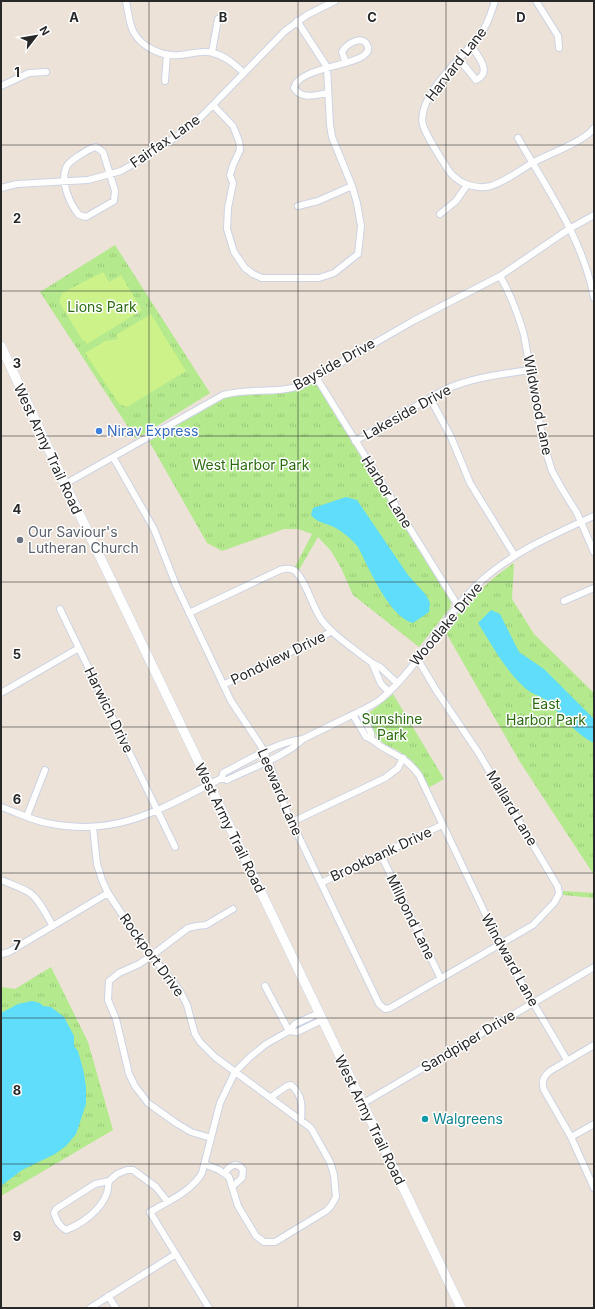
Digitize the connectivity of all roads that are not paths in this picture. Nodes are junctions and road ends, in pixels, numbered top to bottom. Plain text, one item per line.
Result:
1 (126, 1) edge
2 (334, 1) edge
3 (495, 1) edge
4 (536, 1) edge
5 (218, 19) dead end
6 (297, 21) junction
7 (471, 45) junction
8 (559, 48) dead end
9 (212, 52) junction
10 (167, 54) junction
11 (459, 59) junction
12 (346, 63) dead end
13 (327, 67) junction
14 (46, 72) dead end
15 (244, 73) junction
16 (165, 81) dead end
17 (1, 86) edge
18 (328, 93) junction
19 (213, 105) junction
20 (594, 128) edge
21 (518, 138) dead end
22 (532, 163) junction
23 (109, 175) junction
24 (65, 181) junction
25 (467, 185) junction
26 (352, 186) junction
27 (1, 188) edge
28 (298, 206) dead end
29 (440, 214) dead end
30 (594, 215) edge
31 (569, 229) junction
32 (500, 276) junction
33 (594, 298) edge
34 (1, 346) edge
35 (530, 370) junction
36 (316, 377) junction
37 (430, 398) junction
38 (355, 441) junction
39 (113, 457) junction
40 (65, 484) junction
41 (594, 516) edge
42 (581, 522) junction
43 (594, 552) edge
44 (515, 556) junction
45 (594, 588) edge
46 (564, 601) dead end
47 (458, 606) junction
48 (60, 609) dead end
49 (189, 613) junction
50 (332, 631) junction
51 (79, 648) junction
52 (417, 658) junction
53 (372, 663) junction
54 (397, 683) junction
55 (224, 685) junction
56 (389, 692) junction
57 (1, 693) edge
58 (360, 711) junction
59 (353, 715) junction
60 (371, 738) junction
61 (303, 739) junction
62 (264, 752) junction
63 (403, 758) junction
64 (268, 761) junction
65 (44, 770) dead end
66 (222, 778) junction
67 (209, 784) junction
68 (1, 807) edge
69 (157, 810) junction
70 (26, 816) junction
71 (292, 822) junction
72 (442, 826) junction
73 (93, 827) junction
74 (175, 847) dead end
75 (381, 855) junction
76 (1, 880) edge
77 (321, 883) junction
78 (108, 893) junction
79 (233, 909) dead end
80 (53, 926) junction
81 (499, 944) junction
82 (1, 954) edge
83 (151, 956) junction
84 (594, 967) edge
85 (441, 978) junction
86 (265, 986) dead end
87 (533, 1003) junction
88 (321, 1017) junction
89 (290, 1030) junction
90 (594, 1045) edge
91 (567, 1060) junction
92 (235, 1072) junction
93 (271, 1097) junction
94 (362, 1104) junction
95 (301, 1121) junction
96 (594, 1124) edge
97 (571, 1137) junction
98 (211, 1138) junction
99 (204, 1164) junction
100 (225, 1173) junction
101 (109, 1181) junction
102 (233, 1186) junction
103 (594, 1188) edge
104 (167, 1201) junction
105 (176, 1254) junction
106 (108, 1296) junction
107 (90, 1308) edge
108 (116, 1308) edge
109 (209, 1308) edge
110 (460, 1308) edge

1 - 10 street
2 - 6 street, Fairfax Lane
3 - 7 street, Harvard Lane
4 - 8 street
5 - 9 street
6 - 13 street
6 - 15 street, Fairfax Lane
7 - 11 street, Harvard Lane
7 - 11 street
9 - 10 street
9 - 15 street
10 - 16 street
11 - 25 street, Harvard Lane
12 - 13 street
13 - 18 street
13 - 18 street
14 - 17 street
15 - 19 street, Fairfax Lane
18 - 26 street
19 - 23 street, Fairfax Lane
19 - 26 street
20 - 22 street, Harvard Lane
21 - 22 street
22 - 25 street, Harvard Lane
22 - 31 street
23 - 24 street, Fairfax Lane
23 - 24 street
23 - 24 street
24 - 27 street, Fairfax Lane
25 - 29 street
26 - 28 street
30 - 31 street, Bayside Drive
31 - 32 street, Bayside Drive
31 - 33 street
32 - 35 street, Wildwood Lane
32 - 36 street, Bayside Drive
34 - 40 main road, West Army Trail Road
35 - 37 street, Lakeside Drive
35 - 42 street, Wildwood Lane
36 - 38 street, Harbor Lane
36 - 39 street, Bayside Drive
37 - 38 street, Lakeside Drive
37 - 44 street
38 - 47 street, Harbor Lane
39 - 40 street, Bayside Drive
39 - 49 street, Leeward Lane
40 - 67 main road, West Army Trail Road
41 - 42 street, Woodlake Drive
42 - 43 street, Wildwood Lane
42 - 44 street, Woodlake Drive
44 - 47 street, Woodlake Drive
45 - 46 street
47 - 52 street, Woodlake Drive
48 - 51 street, Harwich Drive
49 - 50 street
49 - 55 street, Leeward Lane
50 - 53 street
50 - 55 street, Pondview Drive
51 - 57 street
51 - 69 street, Harwich Drive
52 - 54 street, Woodlake Drive
52 - 81 street, Mallard Lane
53 - 54 street
53 - 56 street
54 - 56 street, Woodlake Drive
55 - 62 street, Leeward Lane
56 - 58 street, Woodlake Drive
58 - 59 street, Woodlake Drive
58 - 60 street
59 - 60 street, Windward Lane
59 - 61 street, Woodlake Drive
60 - 63 street, Windward Lane
61 - 62 street, Woodlake Drive
61 - 64 street, Woodlake Drive
62 - 64 street, Leeward Lane
62 - 66 street, Woodlake Drive
63 - 71 street
63 - 72 street, Windward Lane
64 - 66 street, Woodlake Drive
64 - 71 street, Leeward Lane
65 - 70 street
66 - 67 street, Woodlake Drive
67 - 69 street, Woodlake Drive
67 - 88 main road, West Army Trail Road
68 - 70 street, Woodlake Drive
69 - 73 street, Woodlake Drive
69 - 74 street, Harwich Drive
70 - 73 street, Woodlake Drive
71 - 77 street, Leeward Lane
72 - 75 street, Brookbank Drive
72 - 81 street, Windward Lane
73 - 78 street, Rockport Drive
75 - 77 street, Brookbank Drive
75 - 85 street, Millpond Lane
76 - 80 street
77 - 85 street, Leeward Lane
78 - 80 street
78 - 83 street, Rockport Drive
79 - 83 street
80 - 82 street
81 - 85 street, Leeward Lane
81 - 87 street, Windward Lane
83 - 92 street, Rockport Drive
83 - 98 street
84 - 87 street, Sandpiper Drive
86 - 89 street
87 - 91 street, Windward Lane
87 - 94 street, Sandpiper Drive
88 - 89 street
88 - 94 main road, West Army Trail Road
89 - 92 street
90 - 91 street
91 - 97 street
92 - 93 street, Rockport Drive
92 - 98 street
93 - 95 street, Rockport Drive
93 - 95 street
94 - 110 main road, West Army Trail Road
95 - 102 street, Rockport Drive
96 - 97 street
97 - 103 street
98 - 99 street
99 - 100 street
99 - 104 street
100 - 102 street
100 - 102 street
101 - 101 street
101 - 104 street
104 - 105 street
105 - 106 street
105 - 109 street
106 - 107 street
106 - 108 street

